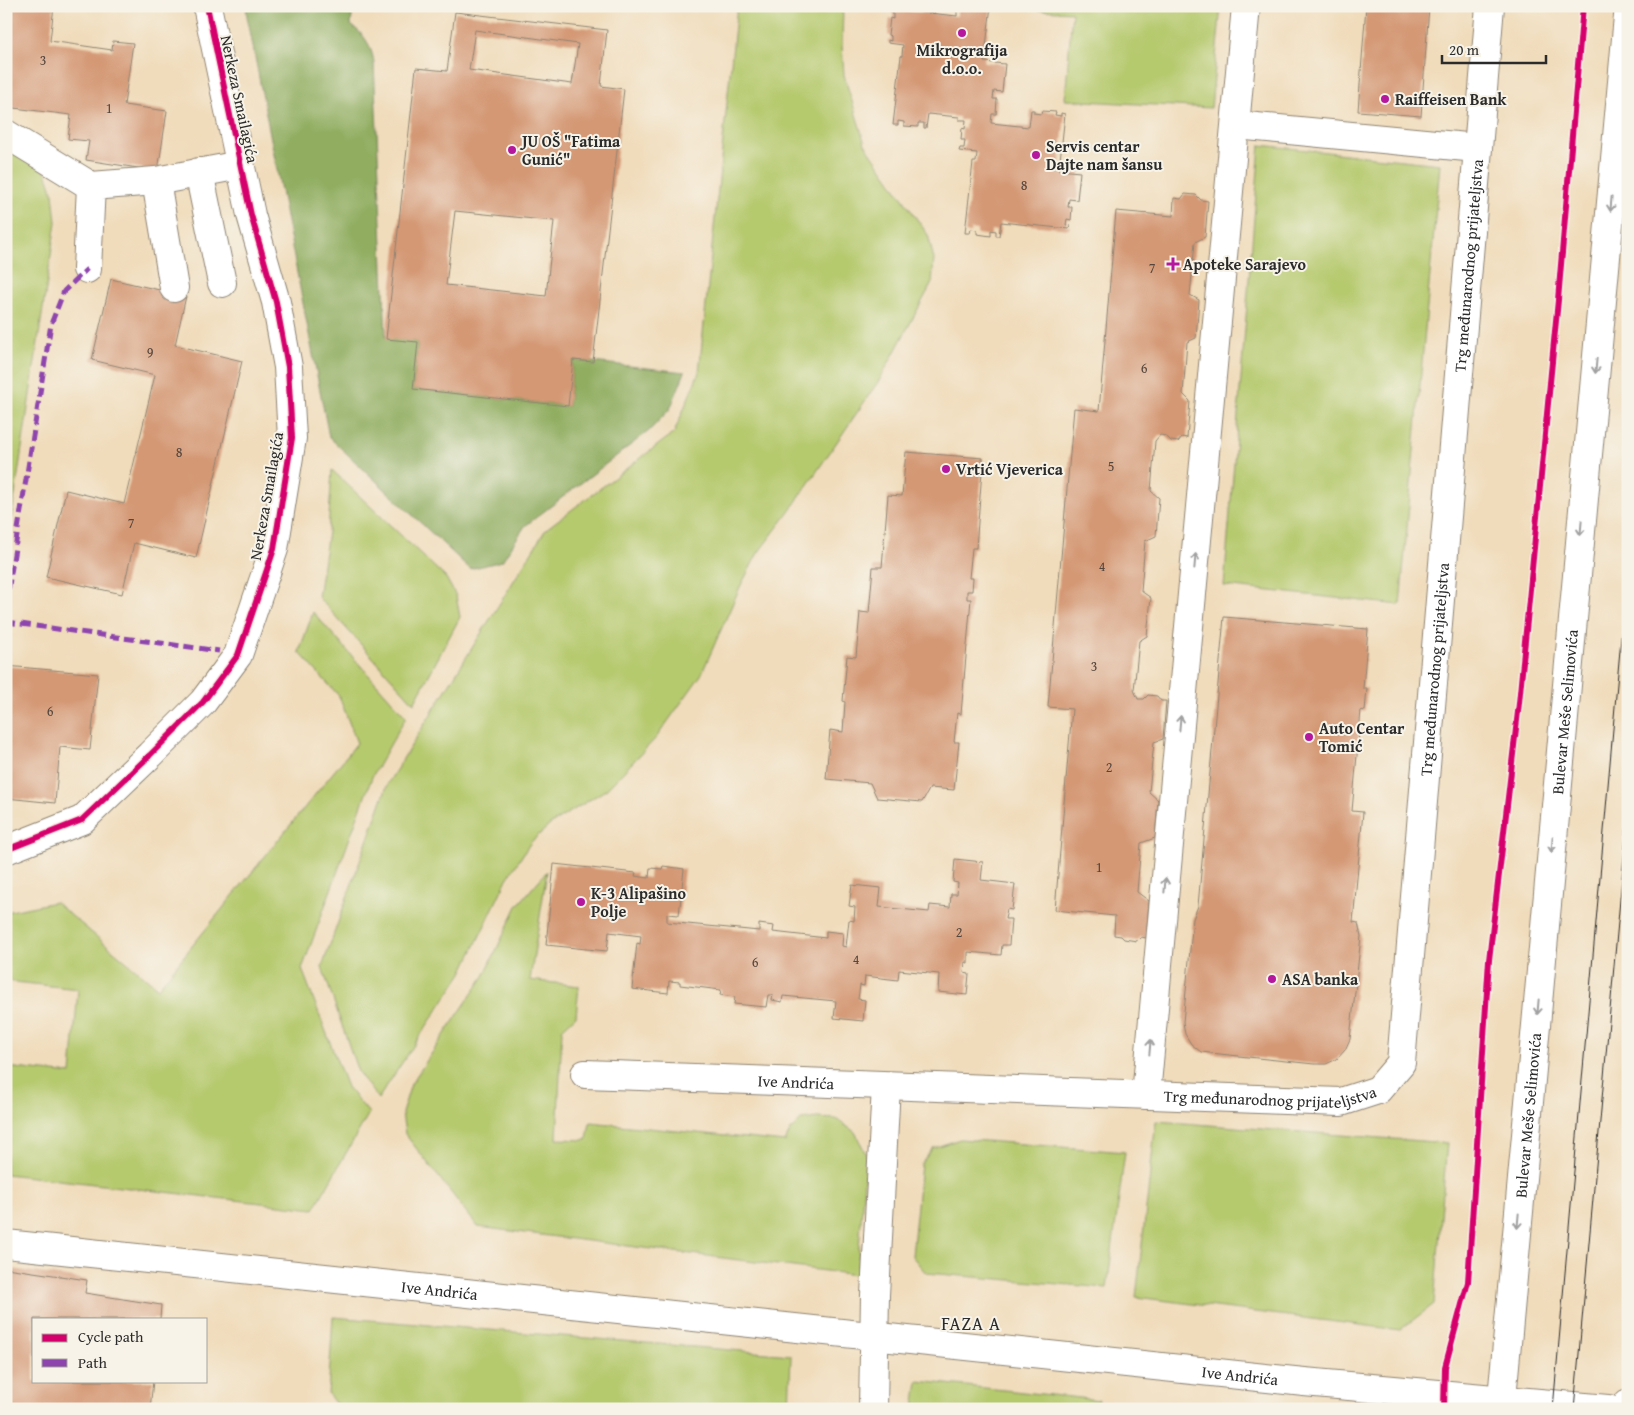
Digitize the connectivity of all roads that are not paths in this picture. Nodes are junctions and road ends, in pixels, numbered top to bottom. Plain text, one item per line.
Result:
1 (207, 6) edge
2 (1246, 6) edge
3 (1490, 6) edge
4 (1628, 16) edge
5 (1236, 125) junction
6 (6, 134) edge
7 (1477, 148) junction
8 (240, 165) junction
9 (199, 172) junction
10 (156, 181) junction
11 (91, 186) junction
12 (87, 269) dead end
13 (222, 283) dead end
14 (174, 288) dead end
15 (6, 850) edge
16 (585, 1074) dead end
17 (886, 1086) junction
18 (1028, 1091) joint
19 (1146, 1095) junction
20 (6, 1244) edge
21 (874, 1336) junction
22 (1628, 1403) edge
23 (1501, 1404) edge
24 (873, 1409) edge
25 (1608, 1409) edge
26 (1627, 1409) edge

1 - 8 main road, Nerkeza Smailagića
2 - 5 main road, Trg međunarodnog prijateljstva
3 - 7 main road, Trg međunarodnog prijateljstva
4 -> 23 main road, Bulevar Meše Selimovića
5 - 7 main road
19 -> 5 main road, Trg međunarodnog prijateljstva
6 - 11 main road
7 - 19 main road, Trg međunarodnog prijateljstva
8 - 9 main road
8 - 15 main road, Nerkeza Smailagića
9 - 10 main road
9 - 13 main road
10 - 11 main road
10 - 14 main road
11 - 12 main road
16 - 17 main road, Ive Andrića
17 - 18 main road, Ive Andrića
17 - 21 main road
18 - 19 main road, Trg međunarodnog prijateljstva
20 - 21 main road, Ive Andrića
21 - 23 main road, Ive Andrića
21 - 24 main road
22 - 26 main road
23 - 25 main road, Ive Andrića

